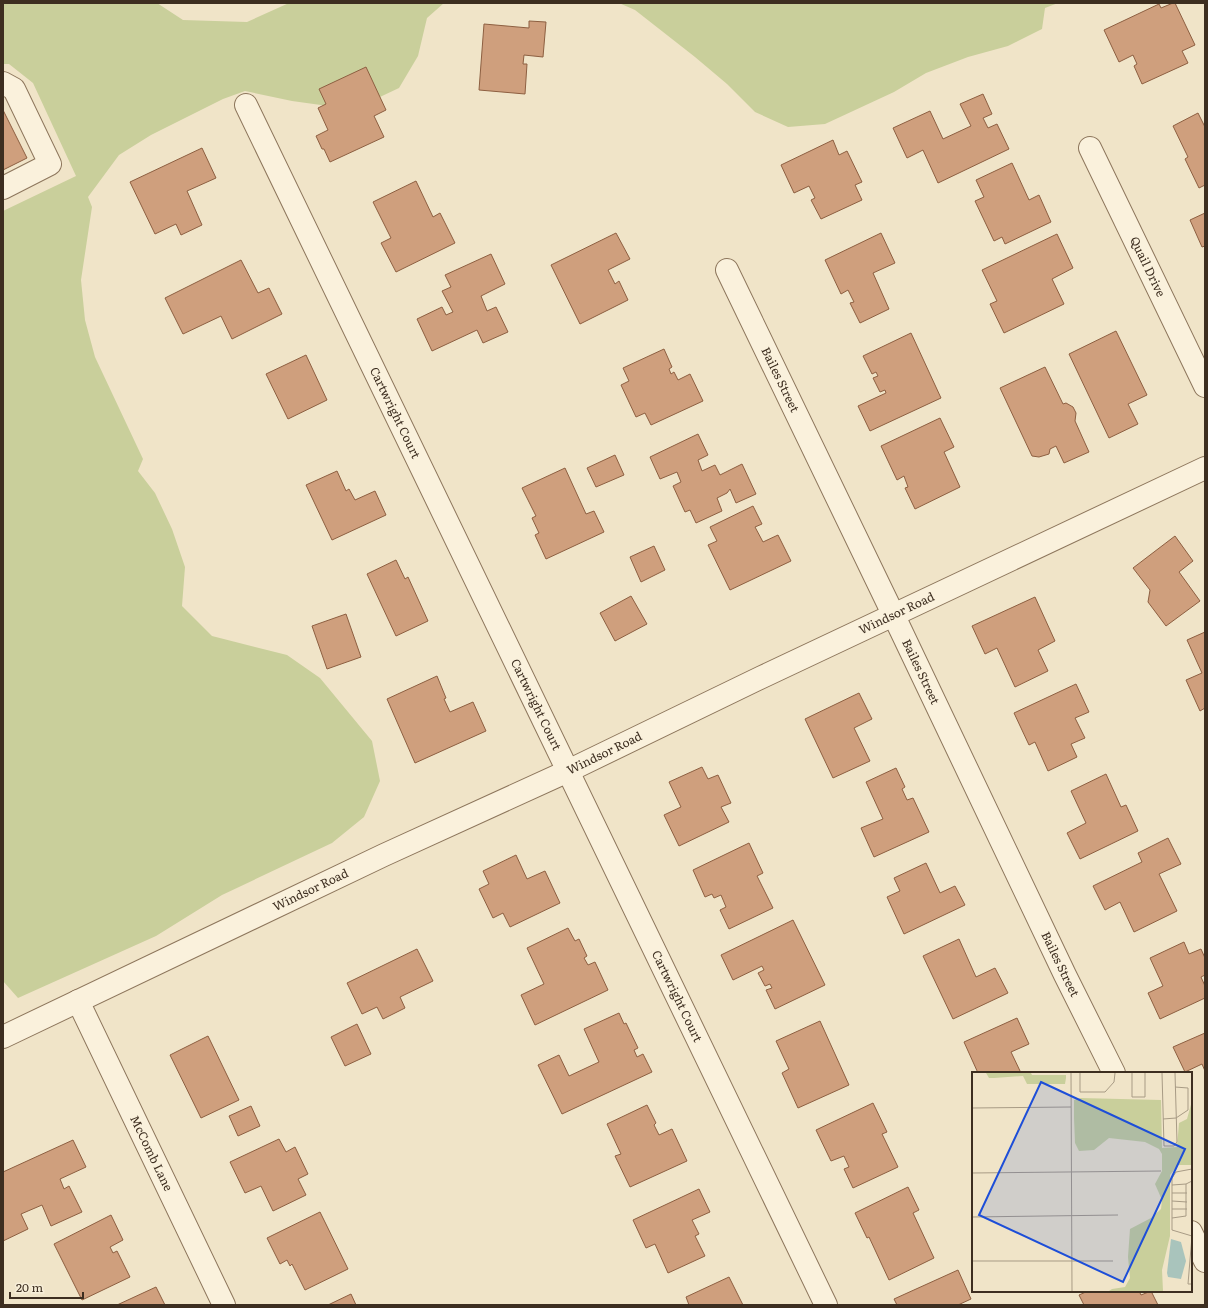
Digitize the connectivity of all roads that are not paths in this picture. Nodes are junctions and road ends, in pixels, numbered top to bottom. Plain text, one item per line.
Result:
1 (3, 83) edge
2 (246, 104) dead end
3 (1090, 148) dead end
4 (3, 188) edge
5 (727, 270) dead end
6 (1205, 386) edge
7 (1205, 468) edge
8 (894, 616) junction
9 (568, 771) junction
10 (78, 1001) junction
11 (3, 1037) edge
12 (1114, 1072) edge
13 (1192, 1234) edge
14 (1205, 1261) edge
15 (224, 1305) edge
16 (826, 1305) edge

1 - 4 street
2 - 9 street, Cartwright Court
3 - 6 street, Quail Drive
5 - 8 street, Bailes Street
7 - 8 street, Windsor Road
8 - 9 street, Windsor Road
8 - 12 street, Bailes Street
9 - 10 street, Windsor Road
9 - 16 street, Cartwright Court
10 - 11 street, Windsor Road
10 - 15 street, McComb Lane
13 - 14 street

